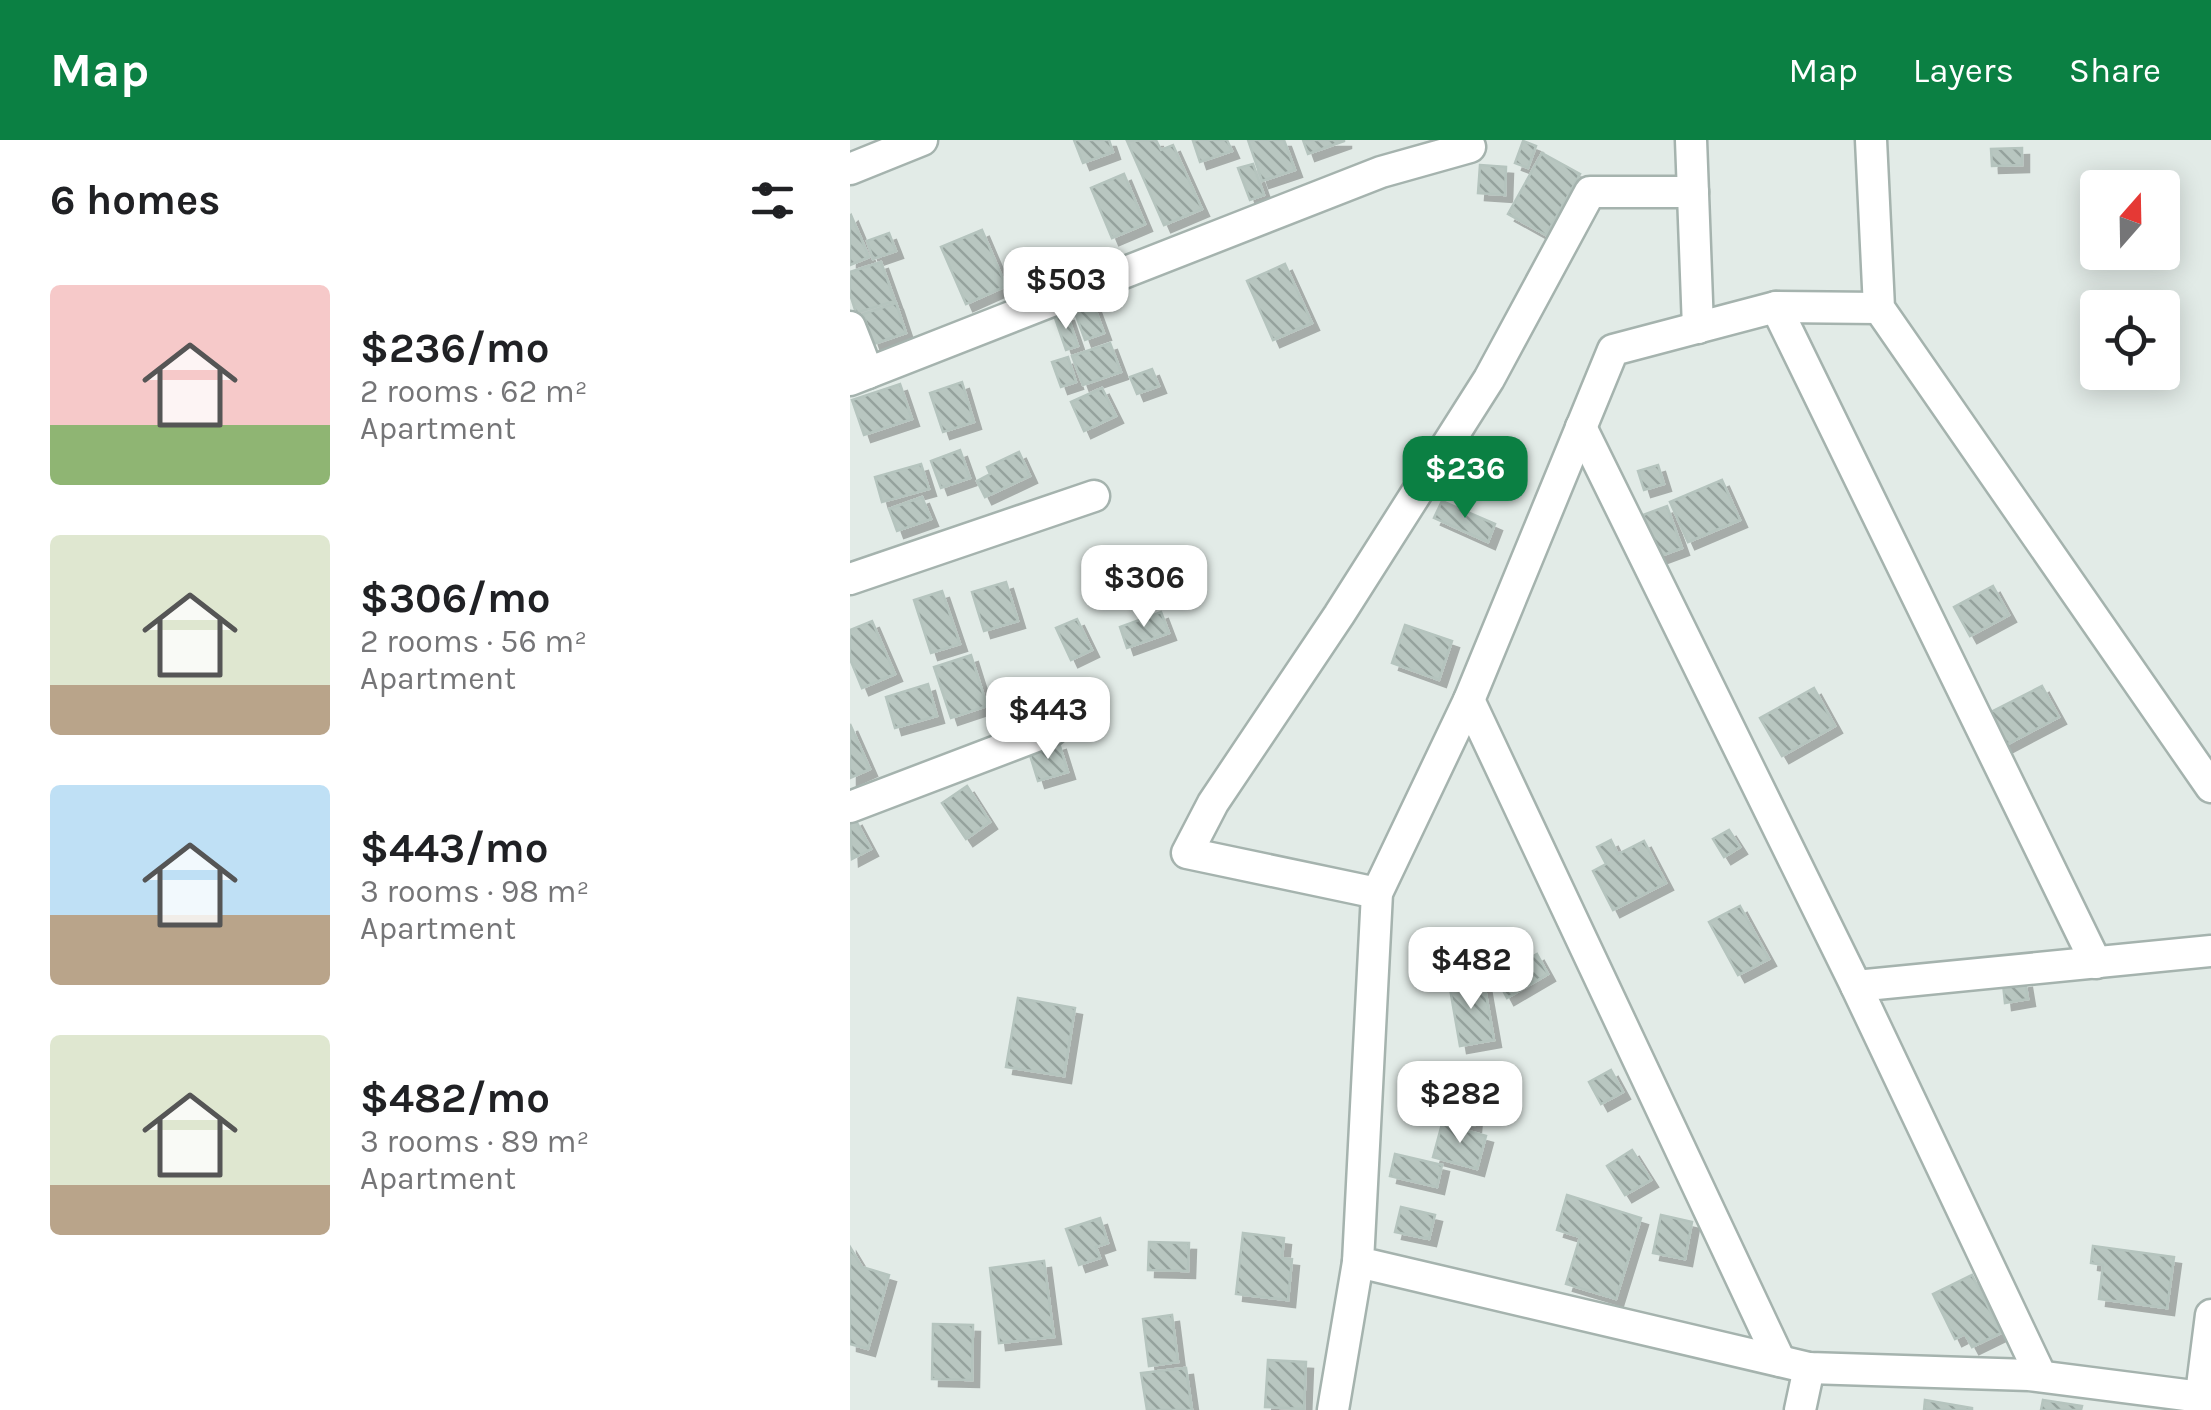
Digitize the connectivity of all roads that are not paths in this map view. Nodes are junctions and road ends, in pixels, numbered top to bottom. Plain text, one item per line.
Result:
1 (922, 140) edge
2 (1691, 140) edge
3 (1871, 140) edge
4 (1470, 147) dead end
5 (850, 168) edge
6 (1693, 192) junction
7 (1776, 307) junction
8 (1879, 308) junction
9 (850, 327) edge
10 (1698, 328) junction
11 (859, 376) edge
12 (1581, 427) junction
13 (1094, 496) dead end
14 (850, 579) edge
15 (1469, 700) junction
16 (1052, 730) dead end
17 (2211, 787) edge
18 (850, 807) edge
19 (1377, 892) junction
20 (2211, 952) edge
21 (2096, 962) junction
22 (1856, 986) junction
23 (1358, 1262) junction
24 (2211, 1315) edge
25 (1794, 1364) junction
26 (2040, 1376) junction
27 (2200, 1404) edge
28 (1334, 1410) edge
29 (1800, 1410) edge

1 - 5 street
2 - 6 street
3 - 8 street
4 - 11 street
6 - 10 street
6 - 19 street
7 - 8 street
7 - 10 street
7 - 21 street
8 - 17 street
9 - 11 street
10 - 12 street
12 - 15 street
12 - 22 street
13 - 14 street
15 - 19 street
15 - 25 street
16 - 18 street
19 - 23 street
20 - 21 street
21 - 22 street
22 - 26 street
23 - 25 street
23 - 28 street
24 - 27 street
25 - 26 street
25 - 29 street
26 - 27 street

